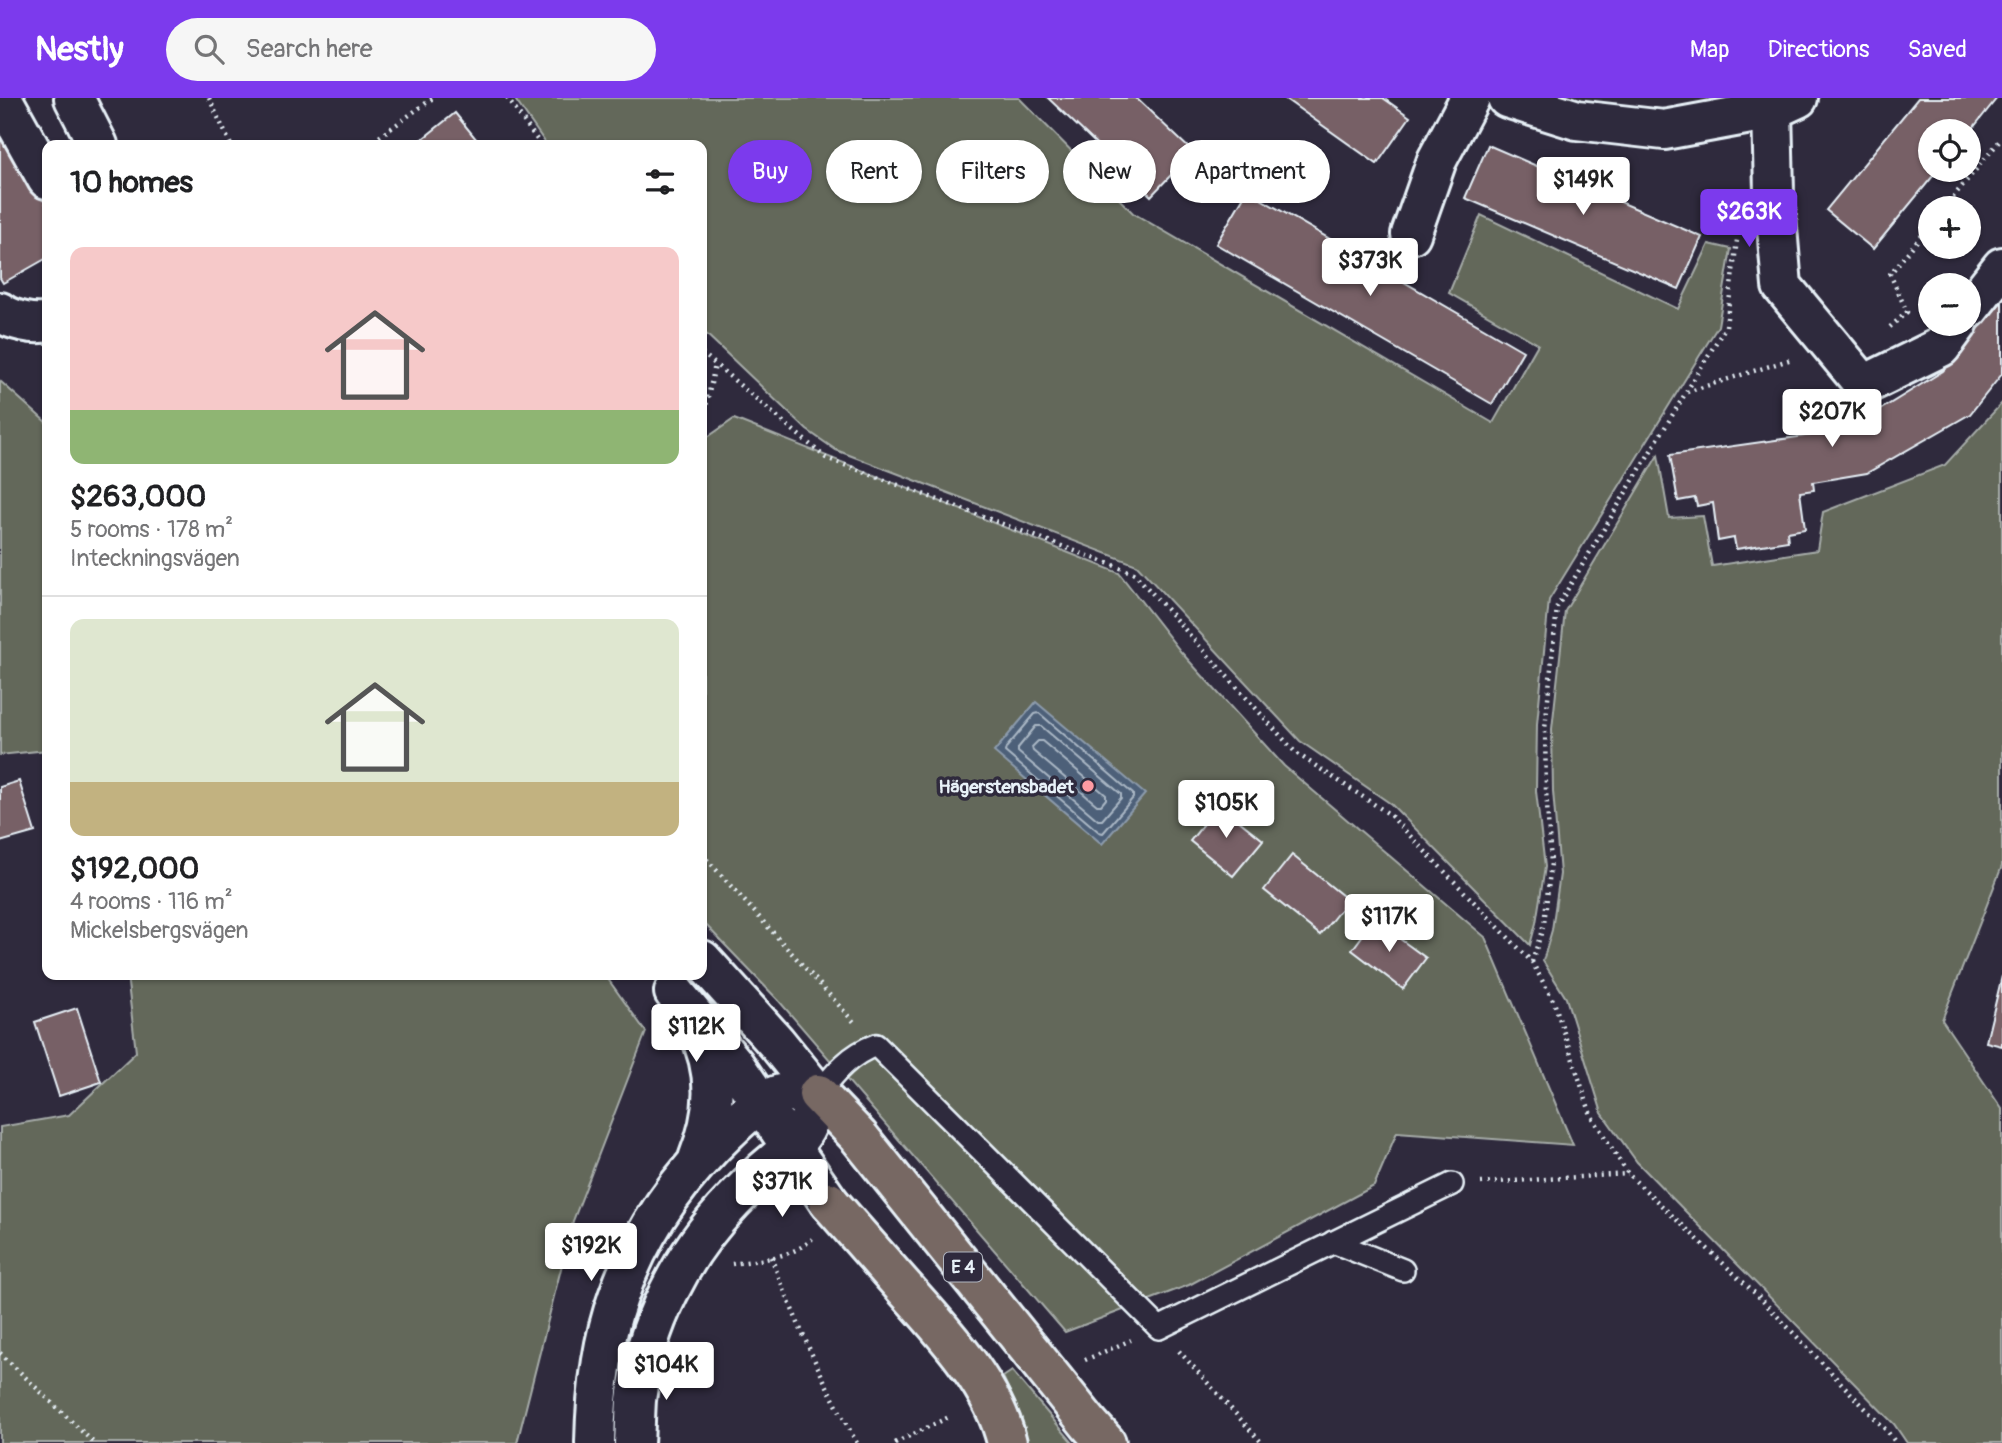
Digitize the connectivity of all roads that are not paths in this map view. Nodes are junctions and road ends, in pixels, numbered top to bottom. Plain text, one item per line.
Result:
1 (2, 98) edge
2 (74, 98) edge
3 (1470, 98) edge
4 (1517, 99) edge
5 (1785, 104) edge
6 (95, 140) edge
7 (42, 170) edge
8 (1411, 234) dead end
9 (2002, 267) edge
10 (1981, 294) edge
11 (0, 312) edge
12 (42, 324) edge
13 (1949, 336) edge
14 (707, 966) edge
15 (667, 983) edge
16 (818, 1094) junction
17 (761, 1102) junction
18 (792, 1147) junction
19 (697, 1163) junction
20 (1452, 1184) road end
21 (830, 1202) junction
22 (731, 1203) junction
23 (1333, 1242) junction
24 (1403, 1270) dead end
25 (595, 1443) edge
26 (634, 1443) edge
27 (1007, 1443) edge
28 (1106, 1443) edge

1 - 7 street
2 - 6 street
3 - 8 street
4 - 5 street
5 - 13 street
9 - 10 street
11 - 12 street
14 - 16 street
15 - 17 street
15 - 19 street
16 - 17 street
16 - 18 street
16 - 23 lane
16 - 28 highway, E 4
17 - 18 street
17 - 19 street
18 - 21 street
18 - 22 street
19 - 25 street
20 - 23 lane
21 - 22 street
21 - 27 highway
22 - 26 street
23 - 24 lane

